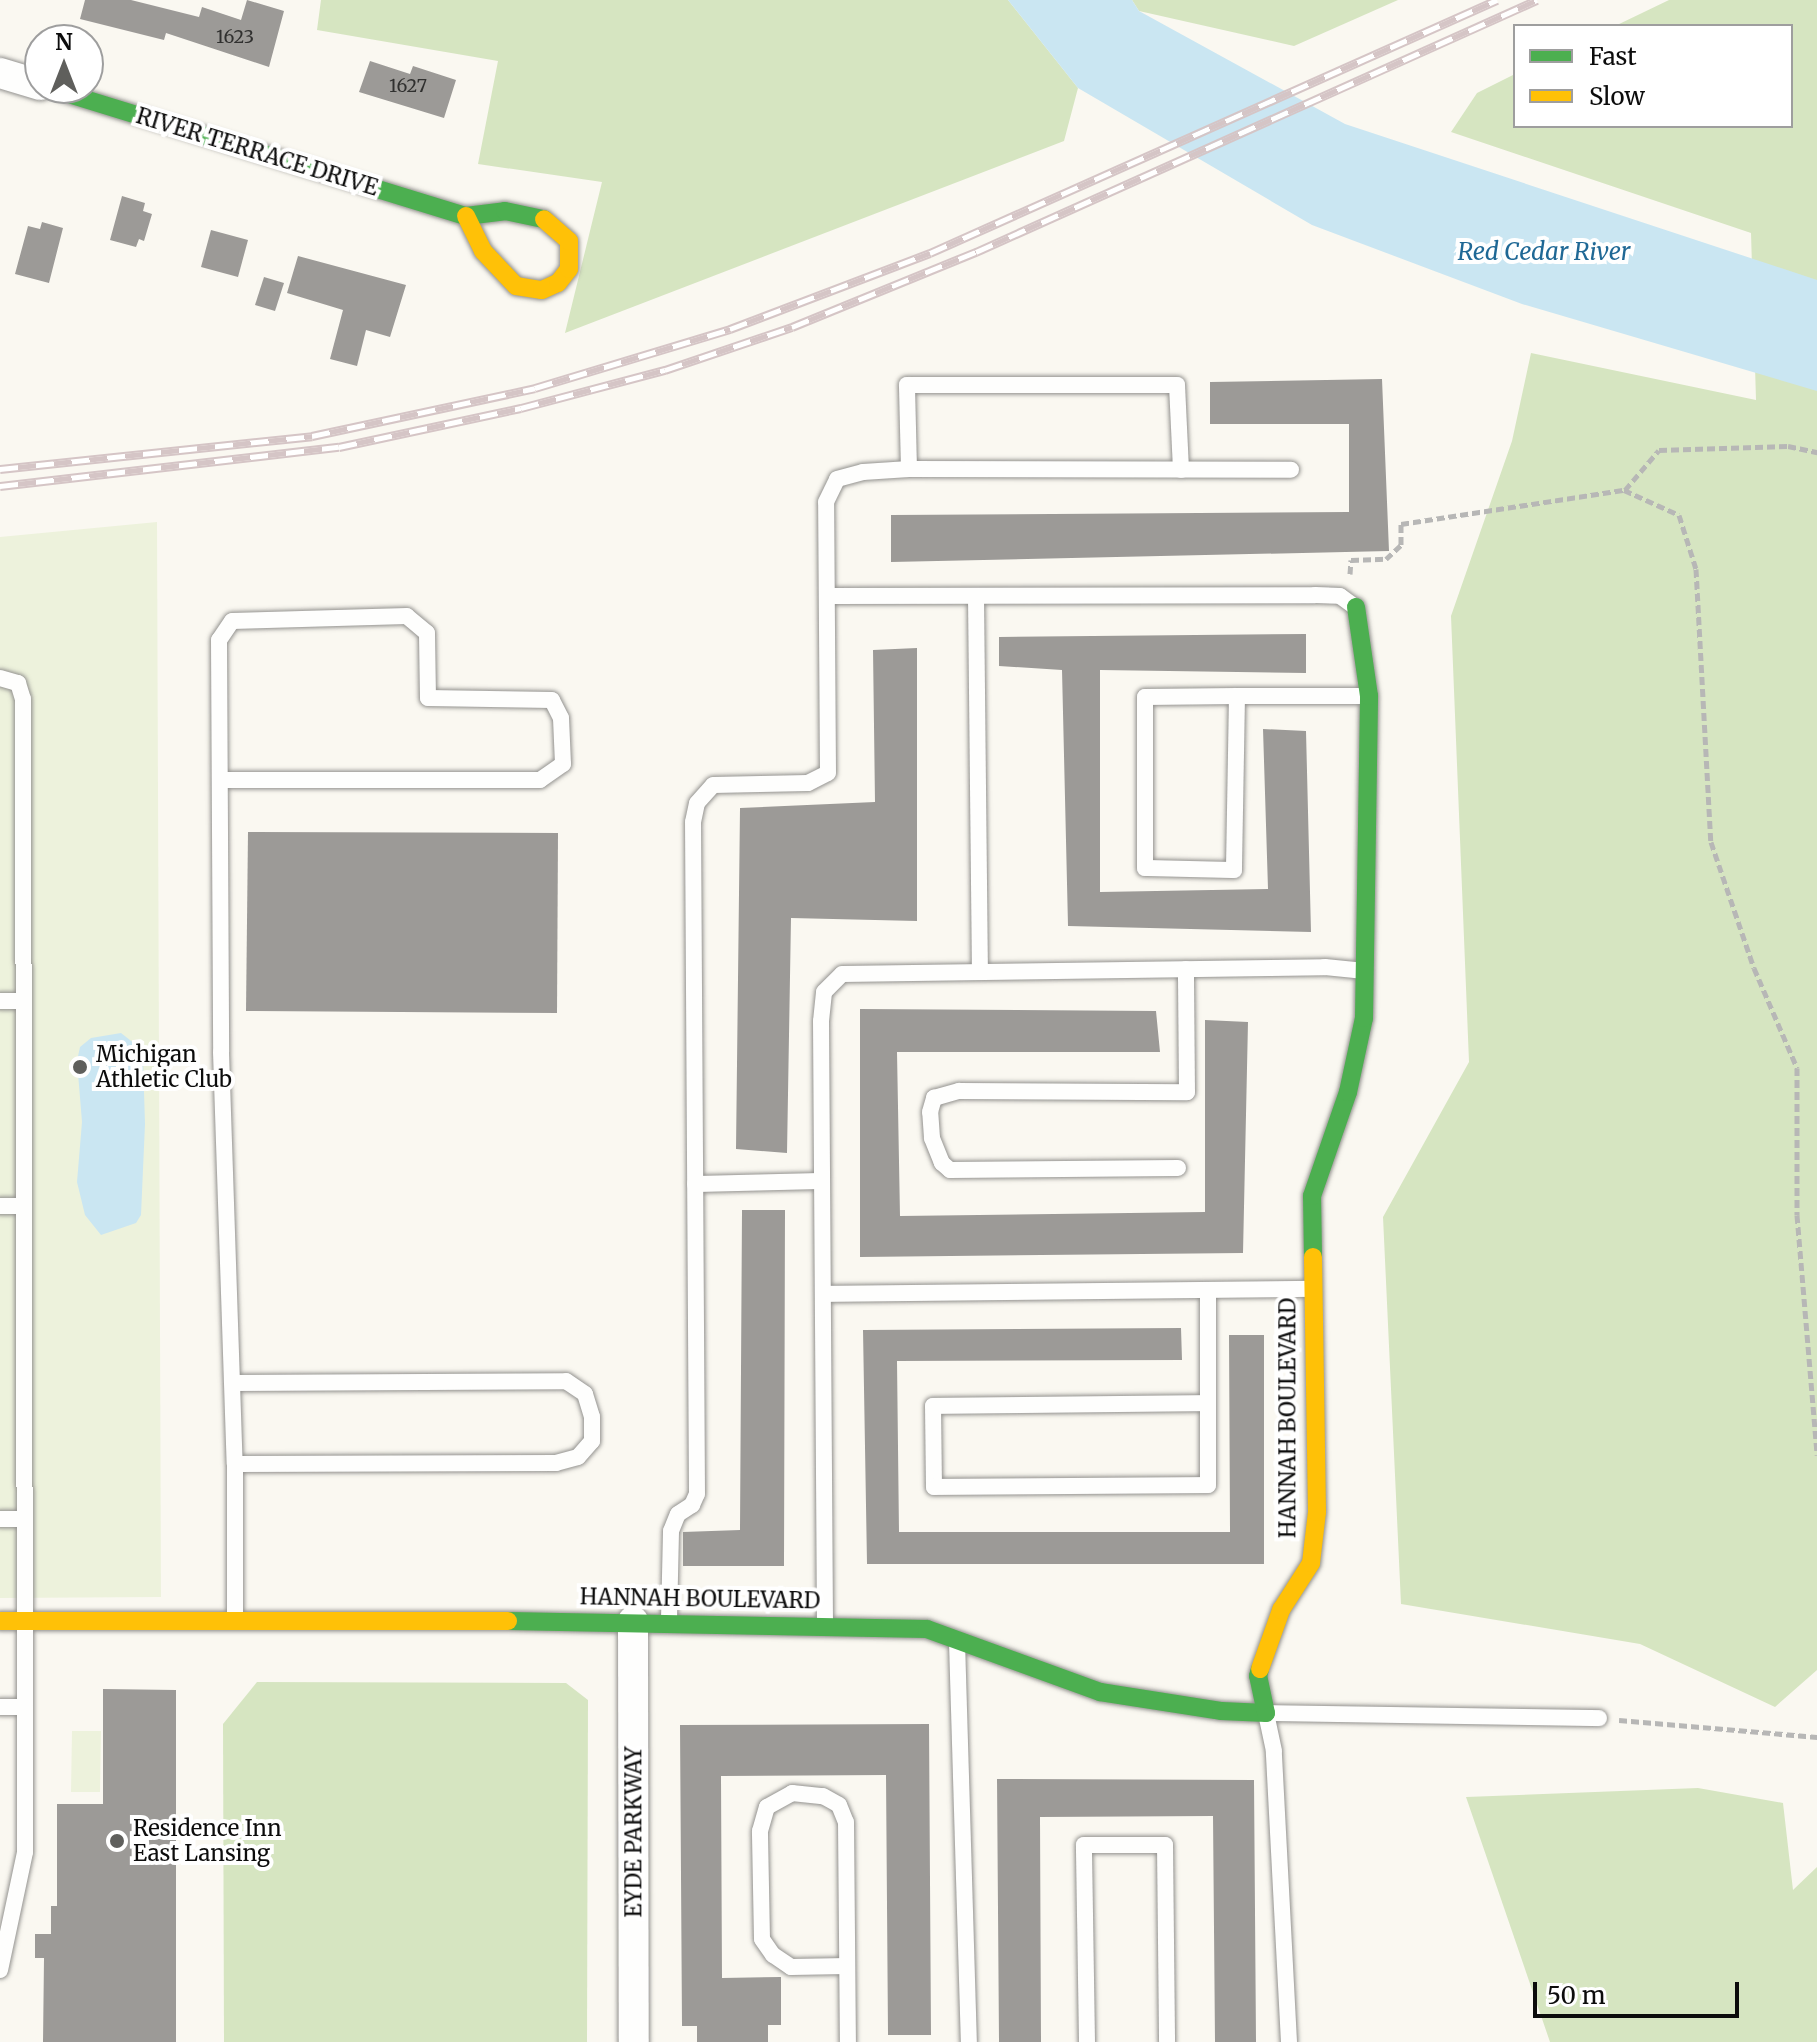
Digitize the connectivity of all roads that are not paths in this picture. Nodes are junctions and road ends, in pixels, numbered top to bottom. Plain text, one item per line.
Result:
1 (0, 73) edge
2 (24, 80) edge
3 (101, 104) edge
4 (466, 216) junction
5 (909, 469) junction
6 (1181, 470) junction
7 (1291, 470) dead end
8 (827, 596) junction
9 (976, 596) junction
10 (1353, 605) joint
11 (0, 678) edge
12 (1237, 696) junction
13 (1369, 696) junction
14 (220, 780) junction
15 (1186, 969) junction
16 (980, 971) junction
17 (1365, 971) junction
18 (0, 1001) edge
19 (24, 1001) junction
20 (1178, 1168) dead end
21 (822, 1181) junction
22 (695, 1184) junction
23 (0, 1206) edge
24 (24, 1206) junction
25 (1311, 1289) junction
26 (1208, 1291) junction
27 (823, 1294) junction
28 (233, 1383) junction
29 (1208, 1403) junction
30 (235, 1464) junction
31 (0, 1519) edge
32 (24, 1519) junction
33 (0, 1621) edge
34 (24, 1621) junction
35 (235, 1621) junction
36 (633, 1621) junction
37 (669, 1622) junction
38 (825, 1626) junction
39 (957, 1640) junction
40 (0, 1707) edge
41 (25, 1707) junction
42 (1266, 1713) junction
43 (1599, 1718) road end
44 (847, 1966) junction
45 (0, 1970) edge
46 (634, 2042) edge
47 (848, 2042) edge
48 (969, 2042) edge
49 (1087, 2042) edge
50 (1167, 2042) edge
51 (1289, 2042) edge

1 - 2 street
3 - 4 street, RIVER TERRACE DRIVE
4 - 4 street, RIVER TERRACE DRIVE
5 - 6 lane
5 - 6 lane
5 - 8 lane
6 - 7 lane
8 - 9 lane
8 - 22 lane
9 - 10 lane
9 - 16 lane
10 - 13 street, HANNAH BOULEVARD
11 - 19 lane
12 - 12 lane
12 - 13 lane
13 - 17 street, HANNAH BOULEVARD
14 - 14 lane
14 - 28 lane
15 - 16 lane
15 - 17 lane
15 - 20 lane
16 - 21 lane
17 - 25 street, HANNAH BOULEVARD
18 - 19 lane
19 - 24 lane
21 - 22 lane
21 - 27 lane
22 - 37 lane
23 - 24 lane
24 - 32 lane
25 - 26 lane
25 - 42 street, HANNAH BOULEVARD
26 - 27 lane
26 - 29 lane
27 - 38 lane
28 - 30 lane
28 - 30 lane
29 - 29 lane
30 - 35 lane
31 - 32 lane
32 - 34 lane
33 - 34 street, HANNAH BOULEVARD
34 - 35 street, HANNAH BOULEVARD
34 - 41 lane
35 - 36 street, HANNAH BOULEVARD
36 - 37 street, HANNAH BOULEVARD
36 - 46 street, EYDE PARKWAY
37 - 38 street, HANNAH BOULEVARD
38 - 39 street, HANNAH BOULEVARD
39 - 42 street, HANNAH BOULEVARD
39 - 48 lane
40 - 41 lane
41 - 45 lane
42 - 43 lane
42 - 51 lane
44 - 44 lane
44 - 47 lane
49 - 50 lane

